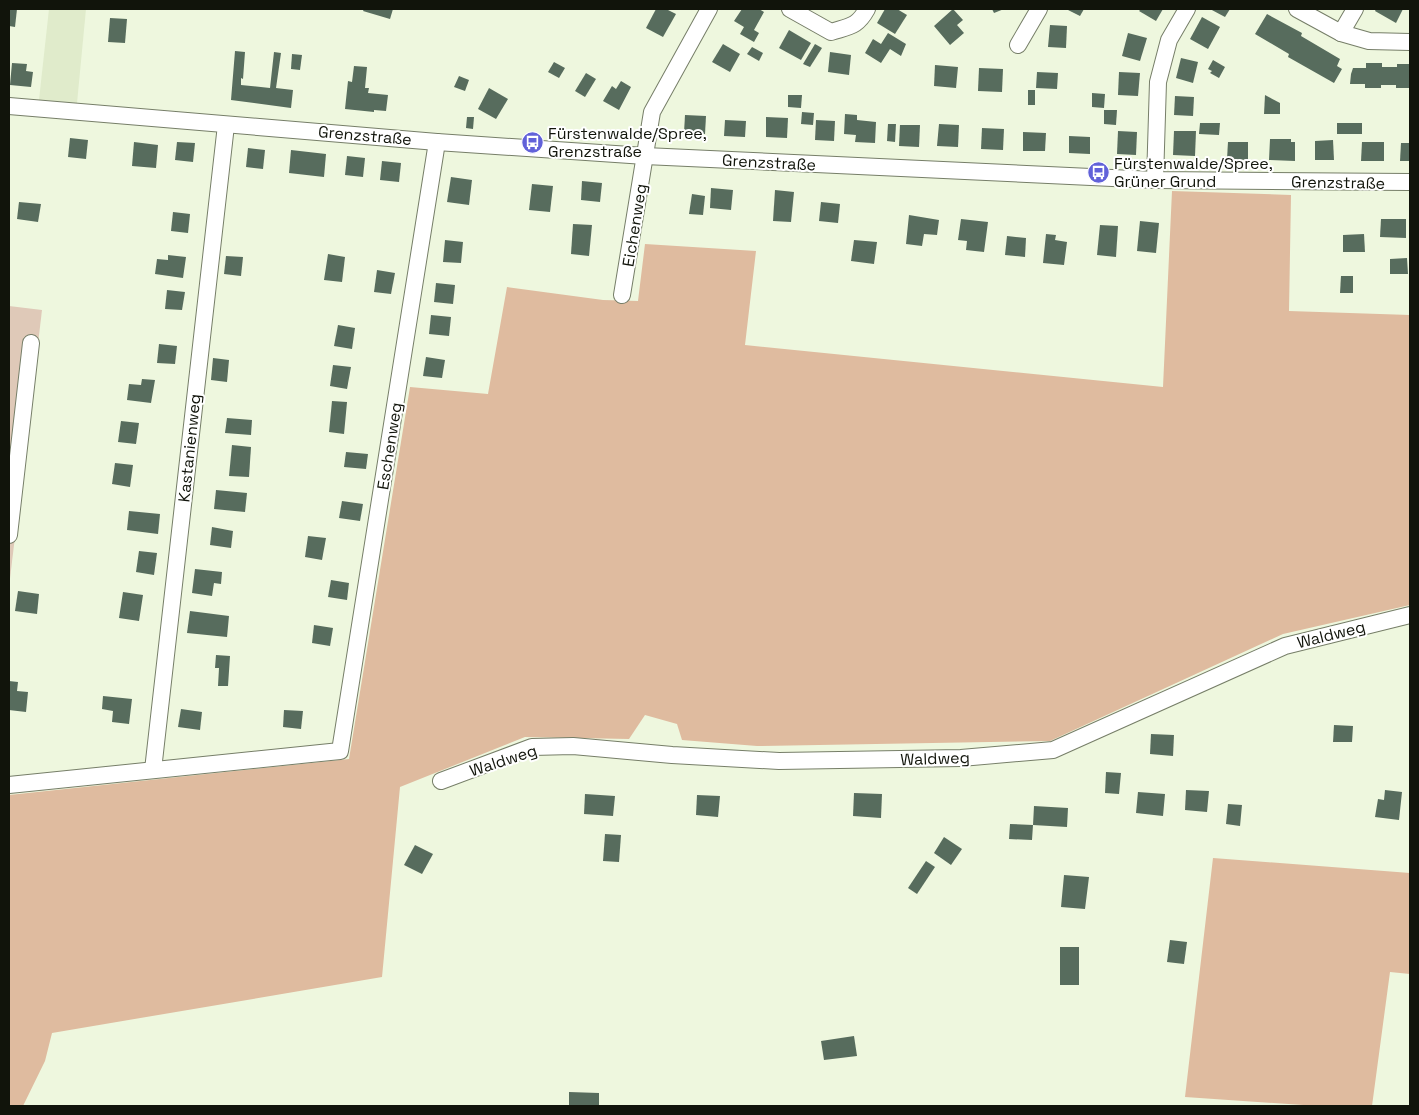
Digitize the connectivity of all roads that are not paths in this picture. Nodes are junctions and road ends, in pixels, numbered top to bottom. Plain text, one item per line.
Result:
1 (709, 9) edge
2 (790, 9) edge
3 (867, 9) edge
4 (1039, 9) edge
5 (1187, 9) edge
6 (1297, 9) edge
7 (1355, 9) edge
8 (1342, 33) junction
9 (1410, 42) edge
10 (1018, 45) dead end
11 (9, 106) edge
12 (226, 125) junction
13 (437, 142) junction
14 (645, 156) junction
15 (1155, 180) junction
16 (1410, 182) edge
17 (622, 295) dead end
18 (31, 343) dead end
19 (9, 535) edge
20 (1410, 615) edge
21 (153, 770) junction
22 (441, 781) dead end
23 (9, 785) edge

1 - 14 street
2 - 3 street
4 - 10 street
5 - 15 street
6 - 8 street
7 - 8 street
8 - 9 street
11 - 12 street, Grenzstraße
12 - 13 street, Grenzstraße
12 - 21 street, Kastanienweg
13 - 14 street, Grenzstraße
13 - 21 street, Eschenweg
14 - 15 street, Grenzstraße
14 - 17 street, Eichenweg
15 - 16 street, Grenzstraße
18 - 19 street
20 - 22 street, Waldweg
21 - 23 street

